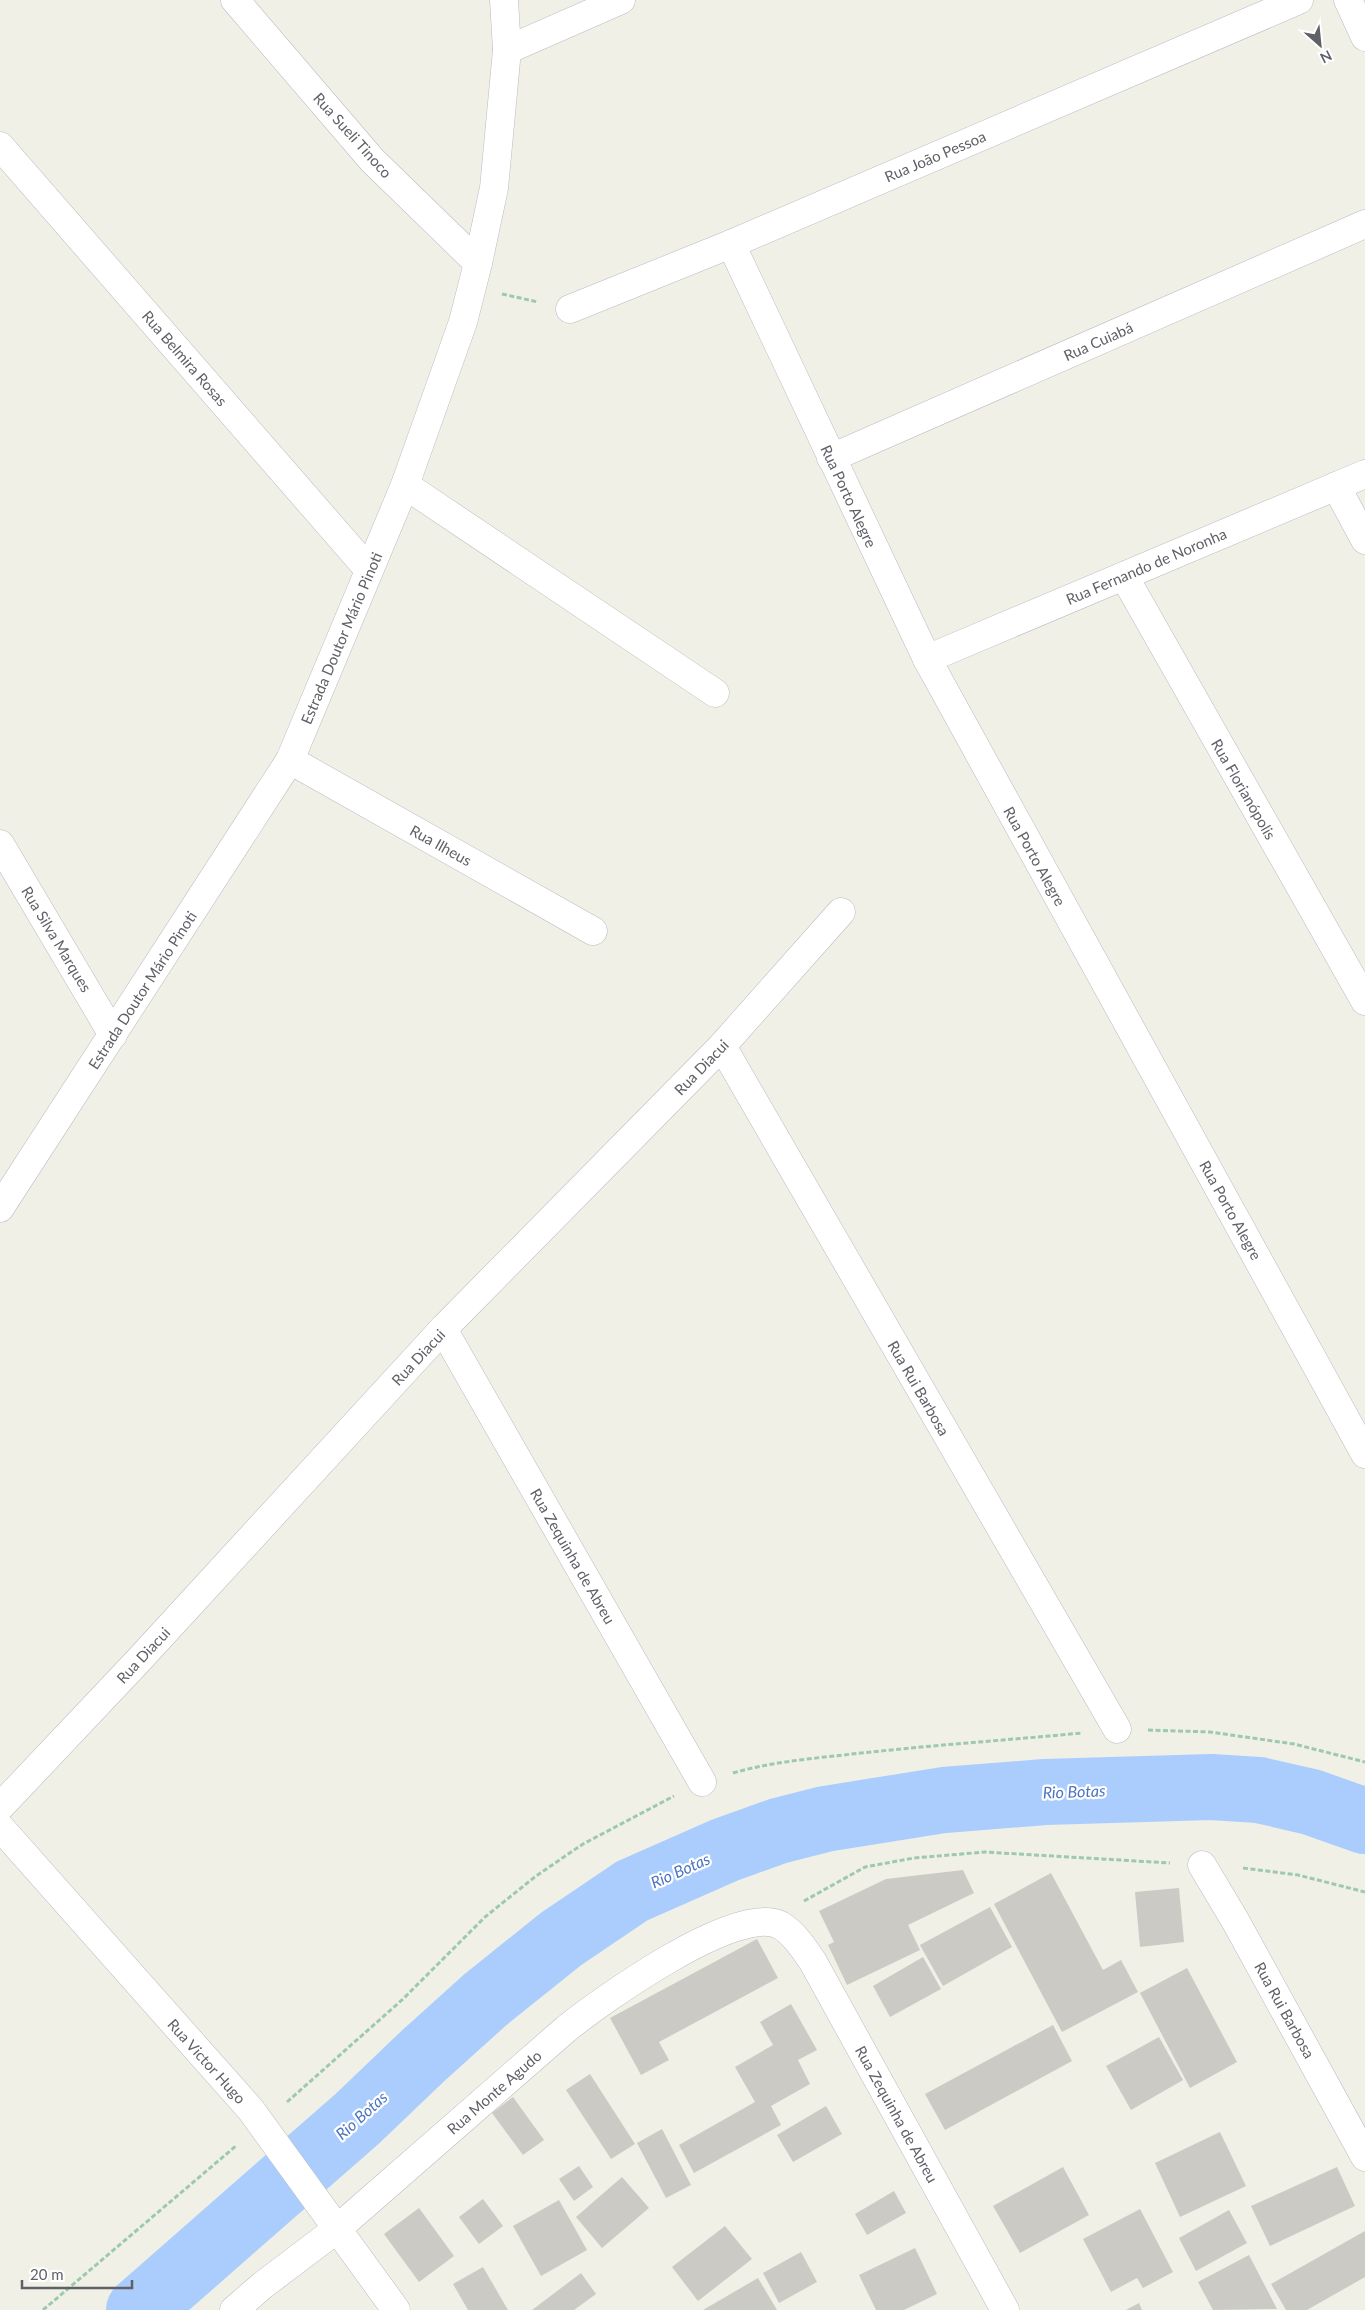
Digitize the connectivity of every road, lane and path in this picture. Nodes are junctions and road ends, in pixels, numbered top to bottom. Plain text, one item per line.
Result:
1 (504, 0) edge
2 (621, 0) edge
3 (1299, 0) edge
4 (1348, 0) edge
5 (244, 6) edge
6 (1365, 37) edge
7 (507, 50) junction
8 (0, 146) edge
9 (1365, 224) edge
10 (730, 244) junction
11 (475, 275) junction
12 (570, 309) joint
13 (831, 458) junction
14 (1365, 474) edge
15 (405, 486) junction
16 (1336, 486) junction
17 (1365, 540) edge
18 (369, 570) junction
19 (1124, 576) junction
20 (927, 658) junction
21 (715, 693) dead end
22 (290, 760) junction
23 (0, 844) edge
24 (840, 912) dead end
25 (592, 931) dead end
26 (1365, 1002) edge
27 (113, 1035) junction
28 (722, 1046) junction
29 (0, 1208) edge
30 (443, 1329) junction
31 (1365, 1454) edge
32 (1117, 1730) junction
33 (1365, 1762) edge
34 (702, 1782) junction
35 (0, 1807) edge
36 (0, 1827) edge
37 (1202, 1865) junction
38 (1365, 1892) edge
39 (779, 1925) junction
40 (262, 2124) junction
41 (1365, 2157) edge
42 (337, 2229) junction
43 (43, 2310) edge
44 (234, 2310) edge
45 (396, 2310) edge
46 (1005, 2310) edge

1 - 7 street, Estrada Doutor Mário Pinoti
2 - 7 street
3 - 10 street, Rua João Pessoa
4 - 6 street
5 - 11 street, Rua Sueli Tinoco
7 - 11 street, Estrada Doutor Mário Pinoti
8 - 18 street, Rua Belmira Rosas
9 - 13 street, Rua Cuiabá
10 - 12 street, Rua João Pessoa
10 - 13 street, Rua Porto Alegre
11 - 12 path
11 - 15 street, Estrada Doutor Mário Pinoti
13 - 20 street, Rua Porto Alegre
14 - 16 street, Rua Fernando de Noronha
15 - 18 street, Estrada Doutor Mário Pinoti
15 - 21 street
16 - 17 street
16 - 19 street, Rua Fernando de Noronha
18 - 22 street, Estrada Doutor Mário Pinoti
19 - 20 street, Rua Fernando de Noronha
19 - 26 street, Rua Florianópolis
20 - 31 street, Rua Porto Alegre
22 - 25 street, Rua Ilheus
22 - 27 street, Estrada Doutor Mário Pinoti
23 - 27 street, Rua Silva Marques
24 - 28 street, Rua Diacui
27 - 29 street, Estrada Doutor Mário Pinoti
28 - 30 street, Rua Diacui
28 - 32 street, Rua Rui Barbosa
30 - 34 street, Rua Zequinha de Abreu
30 - 35 street, Rua Diacui
32 - 33 path
32 - 34 path
34 - 40 path
36 - 40 street, Rua Victor Hugo
37 - 38 path
37 - 39 path
37 - 41 street, Rua Rui Barbosa
39 - 42 street, Rua Monte Agudo
39 - 46 street, Rua Zequinha de Abreu
40 - 42 street, Rua Victor Hugo
40 - 43 path
42 - 44 street, Rua Monte Agudo
42 - 45 street, Rua Victor Hugo

